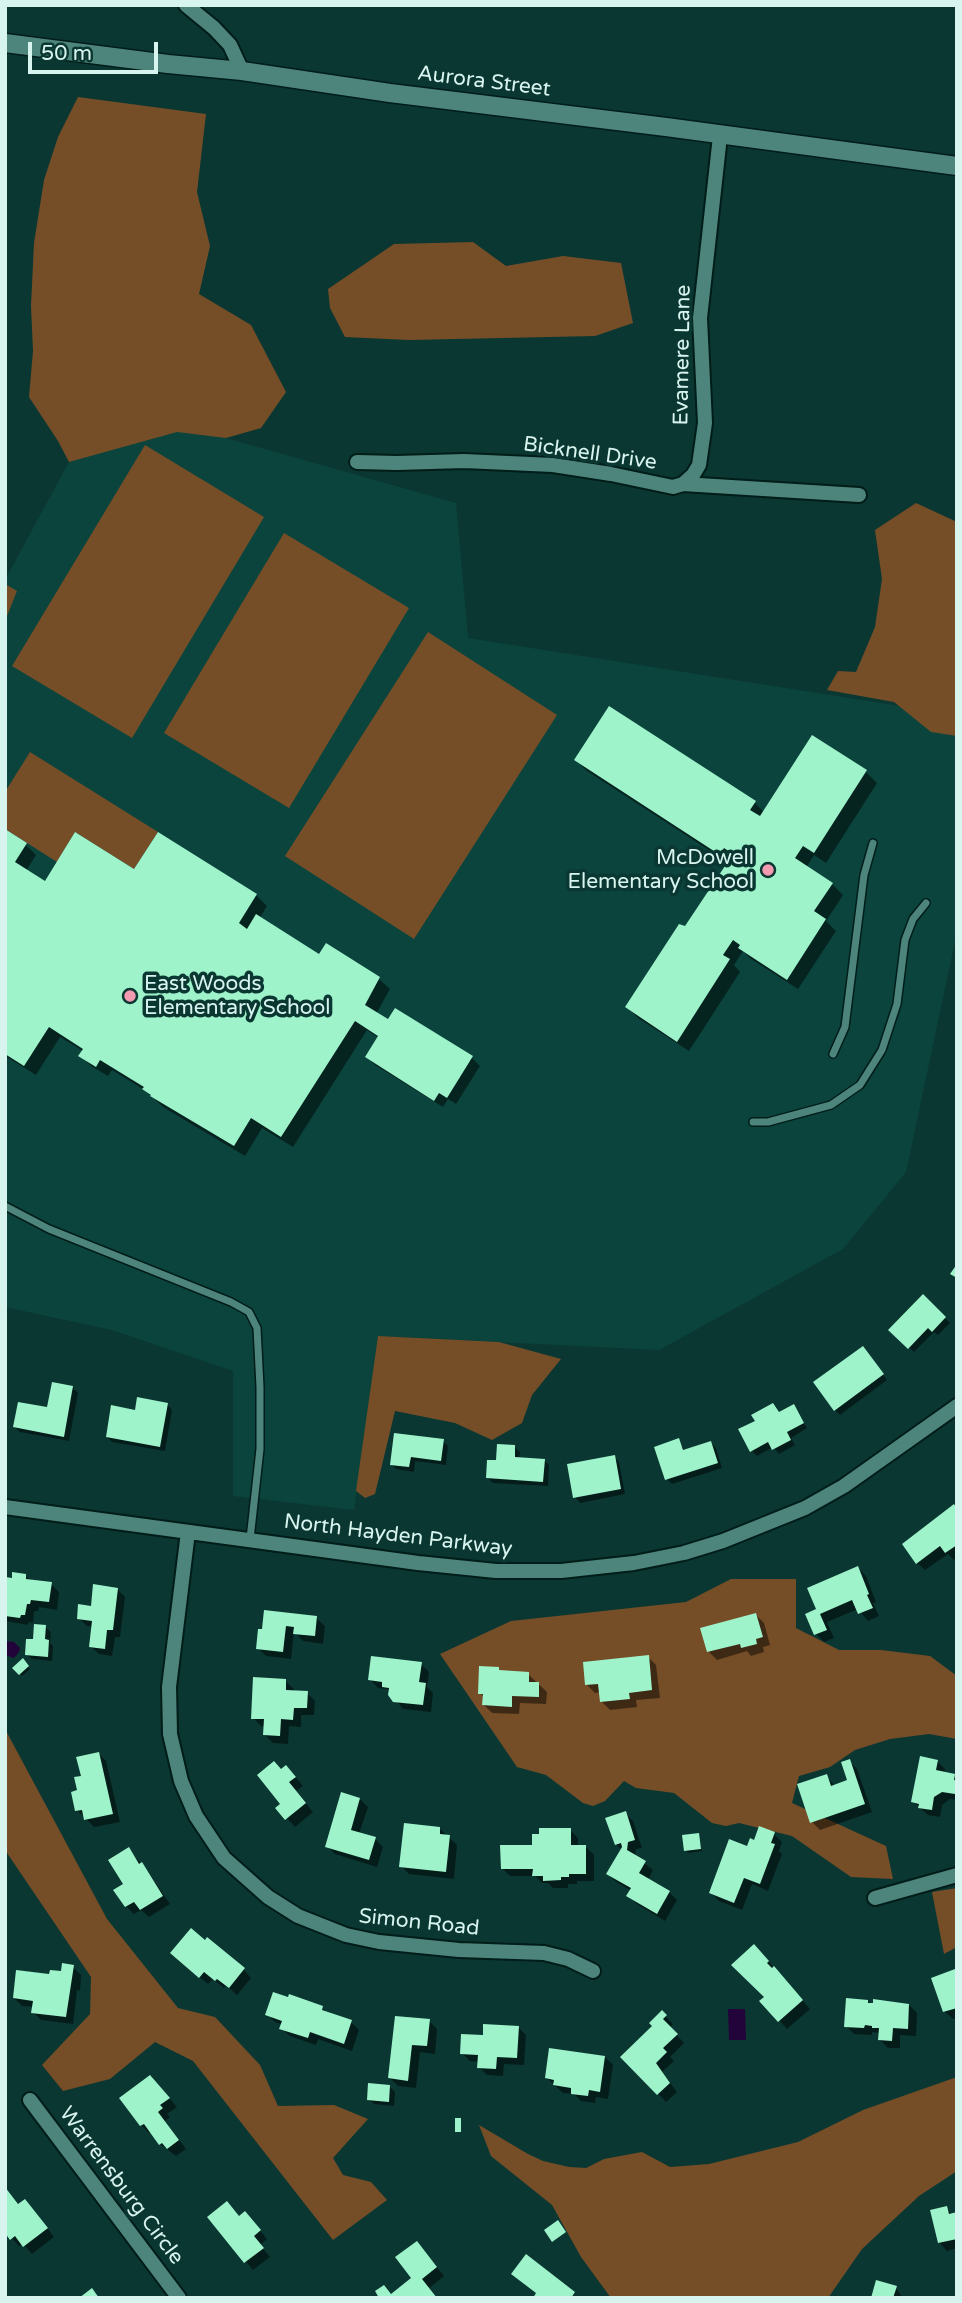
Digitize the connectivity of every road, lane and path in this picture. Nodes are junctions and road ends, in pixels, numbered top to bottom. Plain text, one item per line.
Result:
1 (186, 5) edge
2 (5, 43) edge
3 (242, 71) junction
4 (720, 136) junction
5 (957, 166) edge
6 (357, 462) dead end
7 (683, 484) junction
8 (859, 495) dead end
9 (873, 843) dead end
10 (926, 903) dead end
11 (833, 1054) dead end
12 (753, 1122) dead end
13 (5, 1206) edge
14 (957, 1406) edge
15 (5, 1507) edge
16 (188, 1532) junction
17 (250, 1539) junction
18 (957, 1875) edge
19 (876, 1898) dead end
20 (593, 1971) dead end
21 (30, 2100) dead end
22 (179, 2298) edge

1 - 3 street
2 - 3 street, Aurora Street
3 - 4 street, Aurora Street
4 - 5 street, Aurora Street
4 - 7 street, Evamere Lane
6 - 7 street, Bicknell Drive
7 - 8 street, Bicknell Drive
9 - 11 lane
10 - 12 lane
13 - 17 lane
14 - 17 street, North Hayden Parkway
15 - 16 street, North Hayden Parkway
16 - 17 street, North Hayden Parkway
16 - 20 street, Simon Road
18 - 19 street
21 - 22 street, Warrensburg Circle

